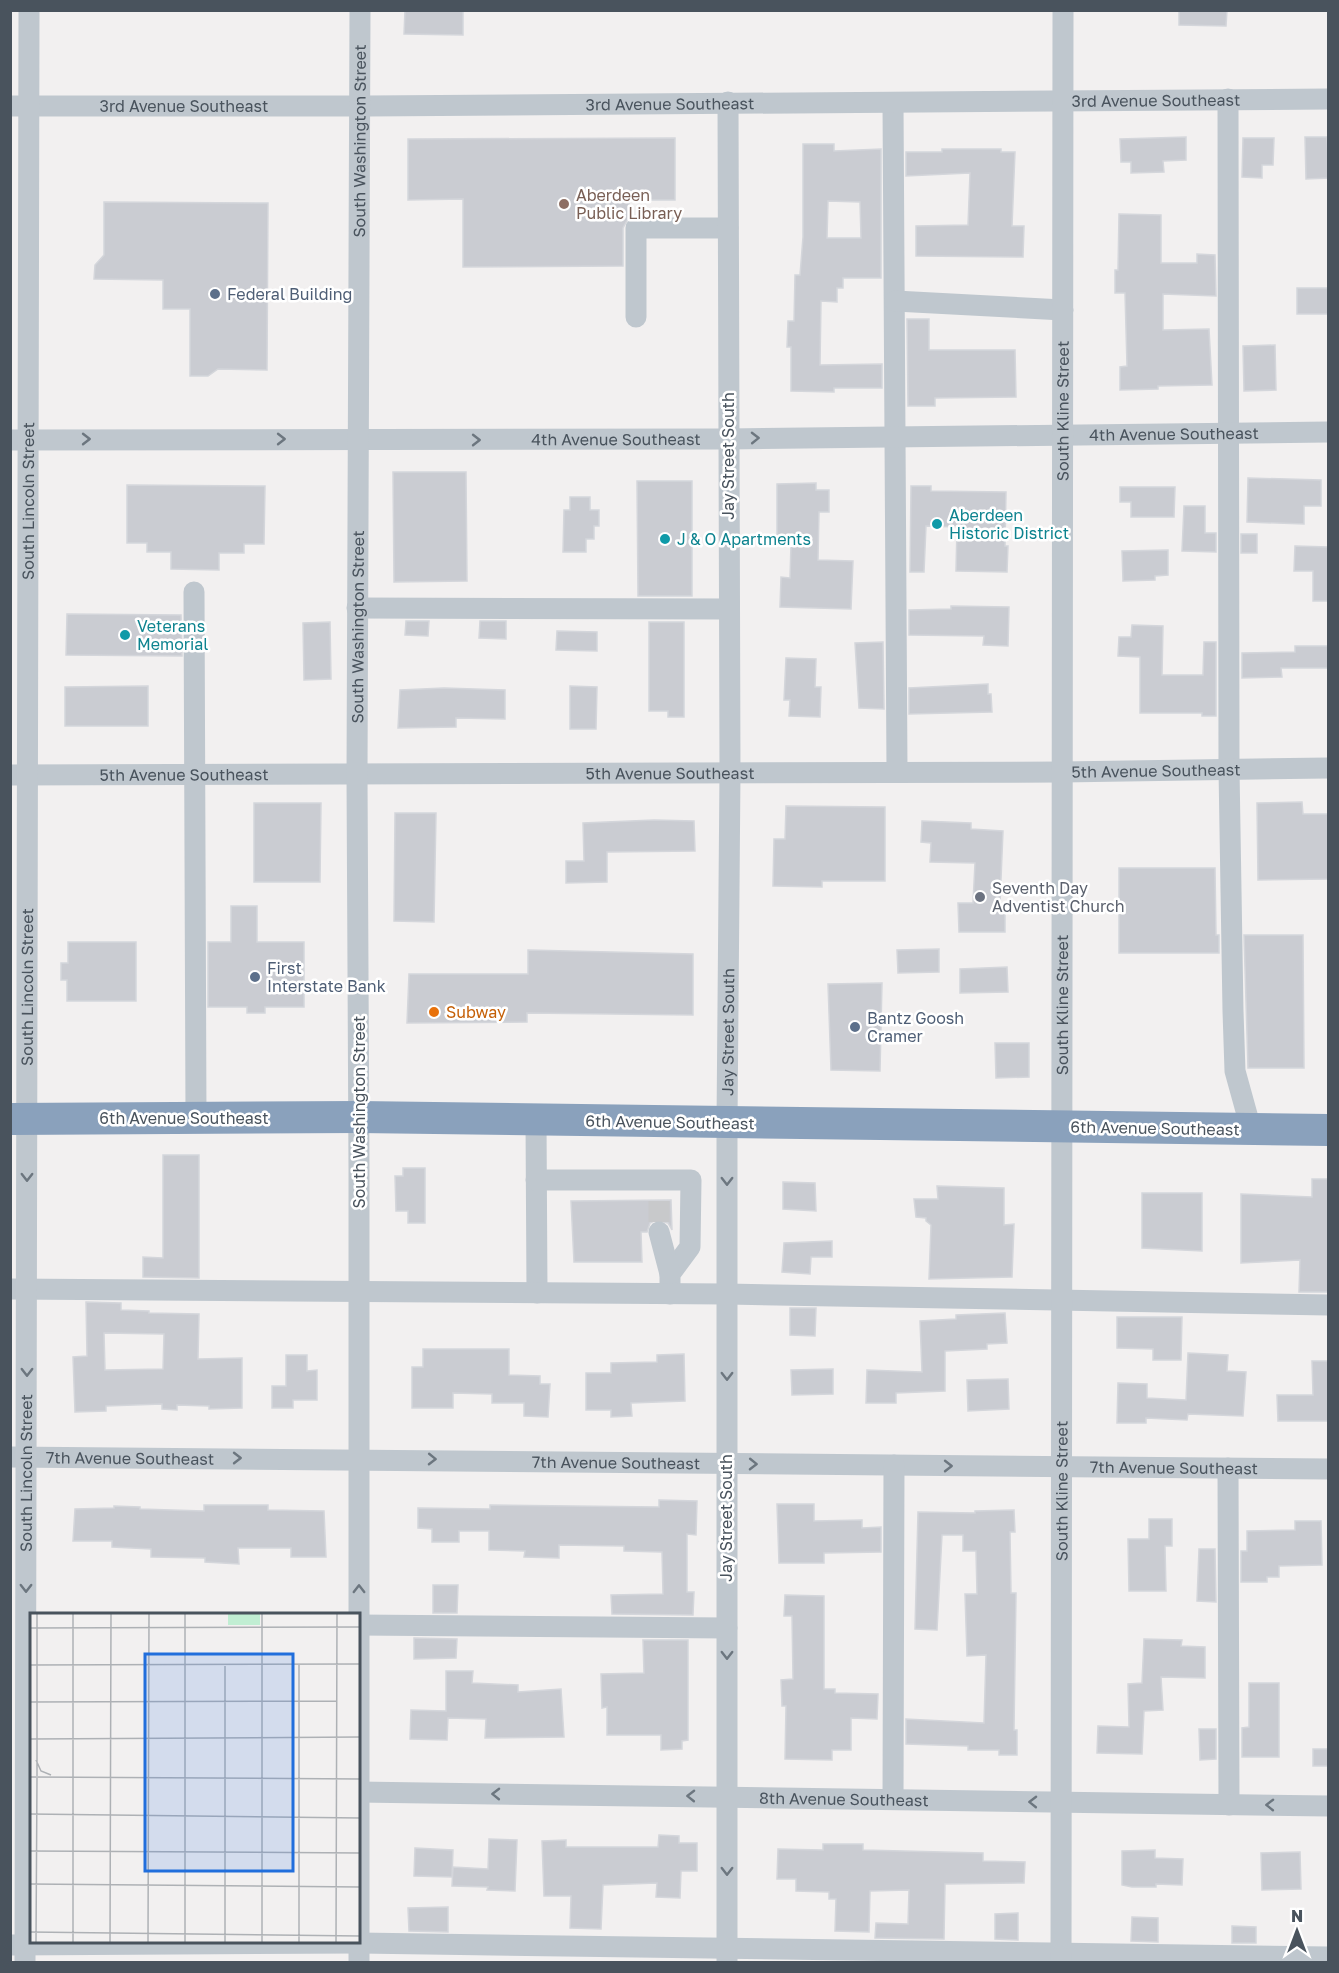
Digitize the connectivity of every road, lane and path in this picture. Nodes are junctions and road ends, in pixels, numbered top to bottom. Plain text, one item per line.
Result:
1 (29, 10) edge
2 (360, 10) edge
3 (1063, 10) edge
4 (1228, 99) junction
5 (1329, 99) edge
6 (1063, 101) junction
7 (728, 102) junction
8 (893, 103) junction
9 (20, 106) edge
10 (359, 106) junction
11 (728, 228) junction
12 (895, 301) junction
13 (1063, 310) junction
14 (636, 317) dead end
15 (1227, 432) junction
16 (1329, 432) edge
17 (1063, 435) junction
18 (896, 436) junction
19 (728, 439) junction
20 (19, 440) edge
21 (358, 441) junction
22 (194, 592) dead end
23 (357, 608) junction
24 (728, 609) junction
25 (1329, 768) edge
26 (1229, 769) junction
27 (730, 772) junction
28 (897, 772) junction
29 (1062, 772) junction
30 (19, 776) edge
31 (193, 776) junction
32 (357, 776) junction
33 (358, 1117) junction
34 (196, 1118) junction
35 (18, 1119) edge
36 (536, 1120) junction
37 (727, 1123) junction
38 (1061, 1127) junction
39 (1251, 1129) junction
40 (1329, 1130) edge
41 (536, 1180) junction
42 (659, 1232) tunnel mouth
43 (670, 1284) junction
44 (19, 1289) edge
45 (359, 1293) junction
46 (537, 1293) junction
47 (727, 1293) junction
48 (1060, 1300) junction
49 (1329, 1305) edge
50 (19, 1457) edge
51 (359, 1458) junction
52 (726, 1463) junction
53 (894, 1465) junction
54 (1060, 1466) junction
55 (1228, 1468) junction
56 (1329, 1469) edge
57 (359, 1613) edge
58 (23, 1621) edge
59 (360, 1625) edge
60 (727, 1628) junction
61 (22, 1792) edge
62 (360, 1792) edge
63 (727, 1797) junction
64 (893, 1799) junction
65 (1060, 1802) junction
66 (1229, 1805) junction
67 (1329, 1806) edge
68 (20, 1951) edge
69 (359, 1953) edge
70 (727, 1955) edge
71 (1329, 1957) edge
72 (1061, 1959) edge

1 - 9 street, South Lincoln Street
2 - 10 street, South Washington Street
3 - 6 street, South Kline Street
4 - 5 street, 3rd Avenue Southeast
4 - 6 street, 3rd Avenue Southeast
4 - 15 street
6 - 8 street, 3rd Avenue Southeast
6 - 13 street, South Kline Street
7 - 8 street, 3rd Avenue Southeast
7 - 10 street, 3rd Avenue Southeast
7 - 11 street, Jay Street South
8 - 12 street
9 - 10 street, 3rd Avenue Southeast
9 - 20 street, South Lincoln Street
10 - 21 street, South Washington Street
11 - 14 street
11 - 19 street, Jay Street South
12 - 13 street
12 - 18 street
13 - 17 street, South Kline Street
15 - 16 street, 4th Avenue Southeast
15 - 17 street, 4th Avenue Southeast
15 - 26 street
17 - 18 street, 4th Avenue Southeast
17 - 29 street, South Kline Street
19 -> 18 street, 4th Avenue Southeast
18 - 28 street
21 -> 19 street, 4th Avenue Southeast
19 - 24 street, Jay Street South
20 -> 21 street, 4th Avenue Southeast
20 - 30 street, South Lincoln Street
21 - 23 street, South Washington Street
22 - 31 street
23 - 24 street
23 - 32 street, South Washington Street
24 - 27 street, Jay Street South
25 - 26 street, 5th Avenue Southeast
26 - 29 street, 5th Avenue Southeast
26 - 39 street
27 - 28 street, 5th Avenue Southeast
27 - 32 street, 5th Avenue Southeast
27 - 37 street, Jay Street South
28 - 29 street, 5th Avenue Southeast
29 - 38 street, South Kline Street
30 - 31 street, 5th Avenue Southeast
30 - 35 street, South Lincoln Street
31 - 32 street, 5th Avenue Southeast
31 - 34 street
32 - 33 street, South Washington Street
33 - 34 highway, 6th Avenue Southeast
33 - 36 highway, 6th Avenue Southeast
33 - 45 street, South Washington Street
34 - 35 highway, 6th Avenue Southeast
35 -> 44 street, South Lincoln Street
36 - 37 highway, 6th Avenue Southeast
36 - 41 street
37 - 38 highway, 6th Avenue Southeast
37 -> 47 street, Jay Street South
38 - 39 highway, 6th Avenue Southeast
38 - 48 street, South Kline Street
39 - 40 highway, 6th Avenue Southeast
41 - 43 street
41 - 46 street
42 - 43 street
43 - 46 street
43 - 47 street
44 - 45 street
44 -> 50 street, South Lincoln Street
45 - 46 street
45 - 51 street, South Washington Street
47 - 48 street
47 -> 52 street, Jay Street South
48 - 49 street
48 - 54 street, South Kline Street
50 -> 51 street, 7th Avenue Southeast
50 -> 58 street, South Lincoln Street
51 -> 52 street, 7th Avenue Southeast
57 -> 51 street, South Washington Street
52 -> 53 street, 7th Avenue Southeast
52 - 60 street, Jay Street South
53 -> 54 street, 7th Avenue Southeast
53 - 64 street
54 - 55 street, 7th Avenue Southeast
54 - 65 street, South Kline Street
55 - 56 street, 7th Avenue Southeast
55 - 66 street
58 - 61 street, South Lincoln Street
59 - 60 street
60 -> 63 street, Jay Street South
61 - 68 street, South Lincoln Street
63 -> 62 street, 8th Avenue Southeast
63 - 64 street, 8th Avenue Southeast
63 -> 70 street, Jay Street South
65 -> 64 street, 8th Avenue Southeast
65 - 66 street, 8th Avenue Southeast
65 - 72 street, South Kline Street
67 -> 66 street, 8th Avenue Southeast
68 - 69 street
69 - 70 street
70 - 72 street
71 - 72 street

